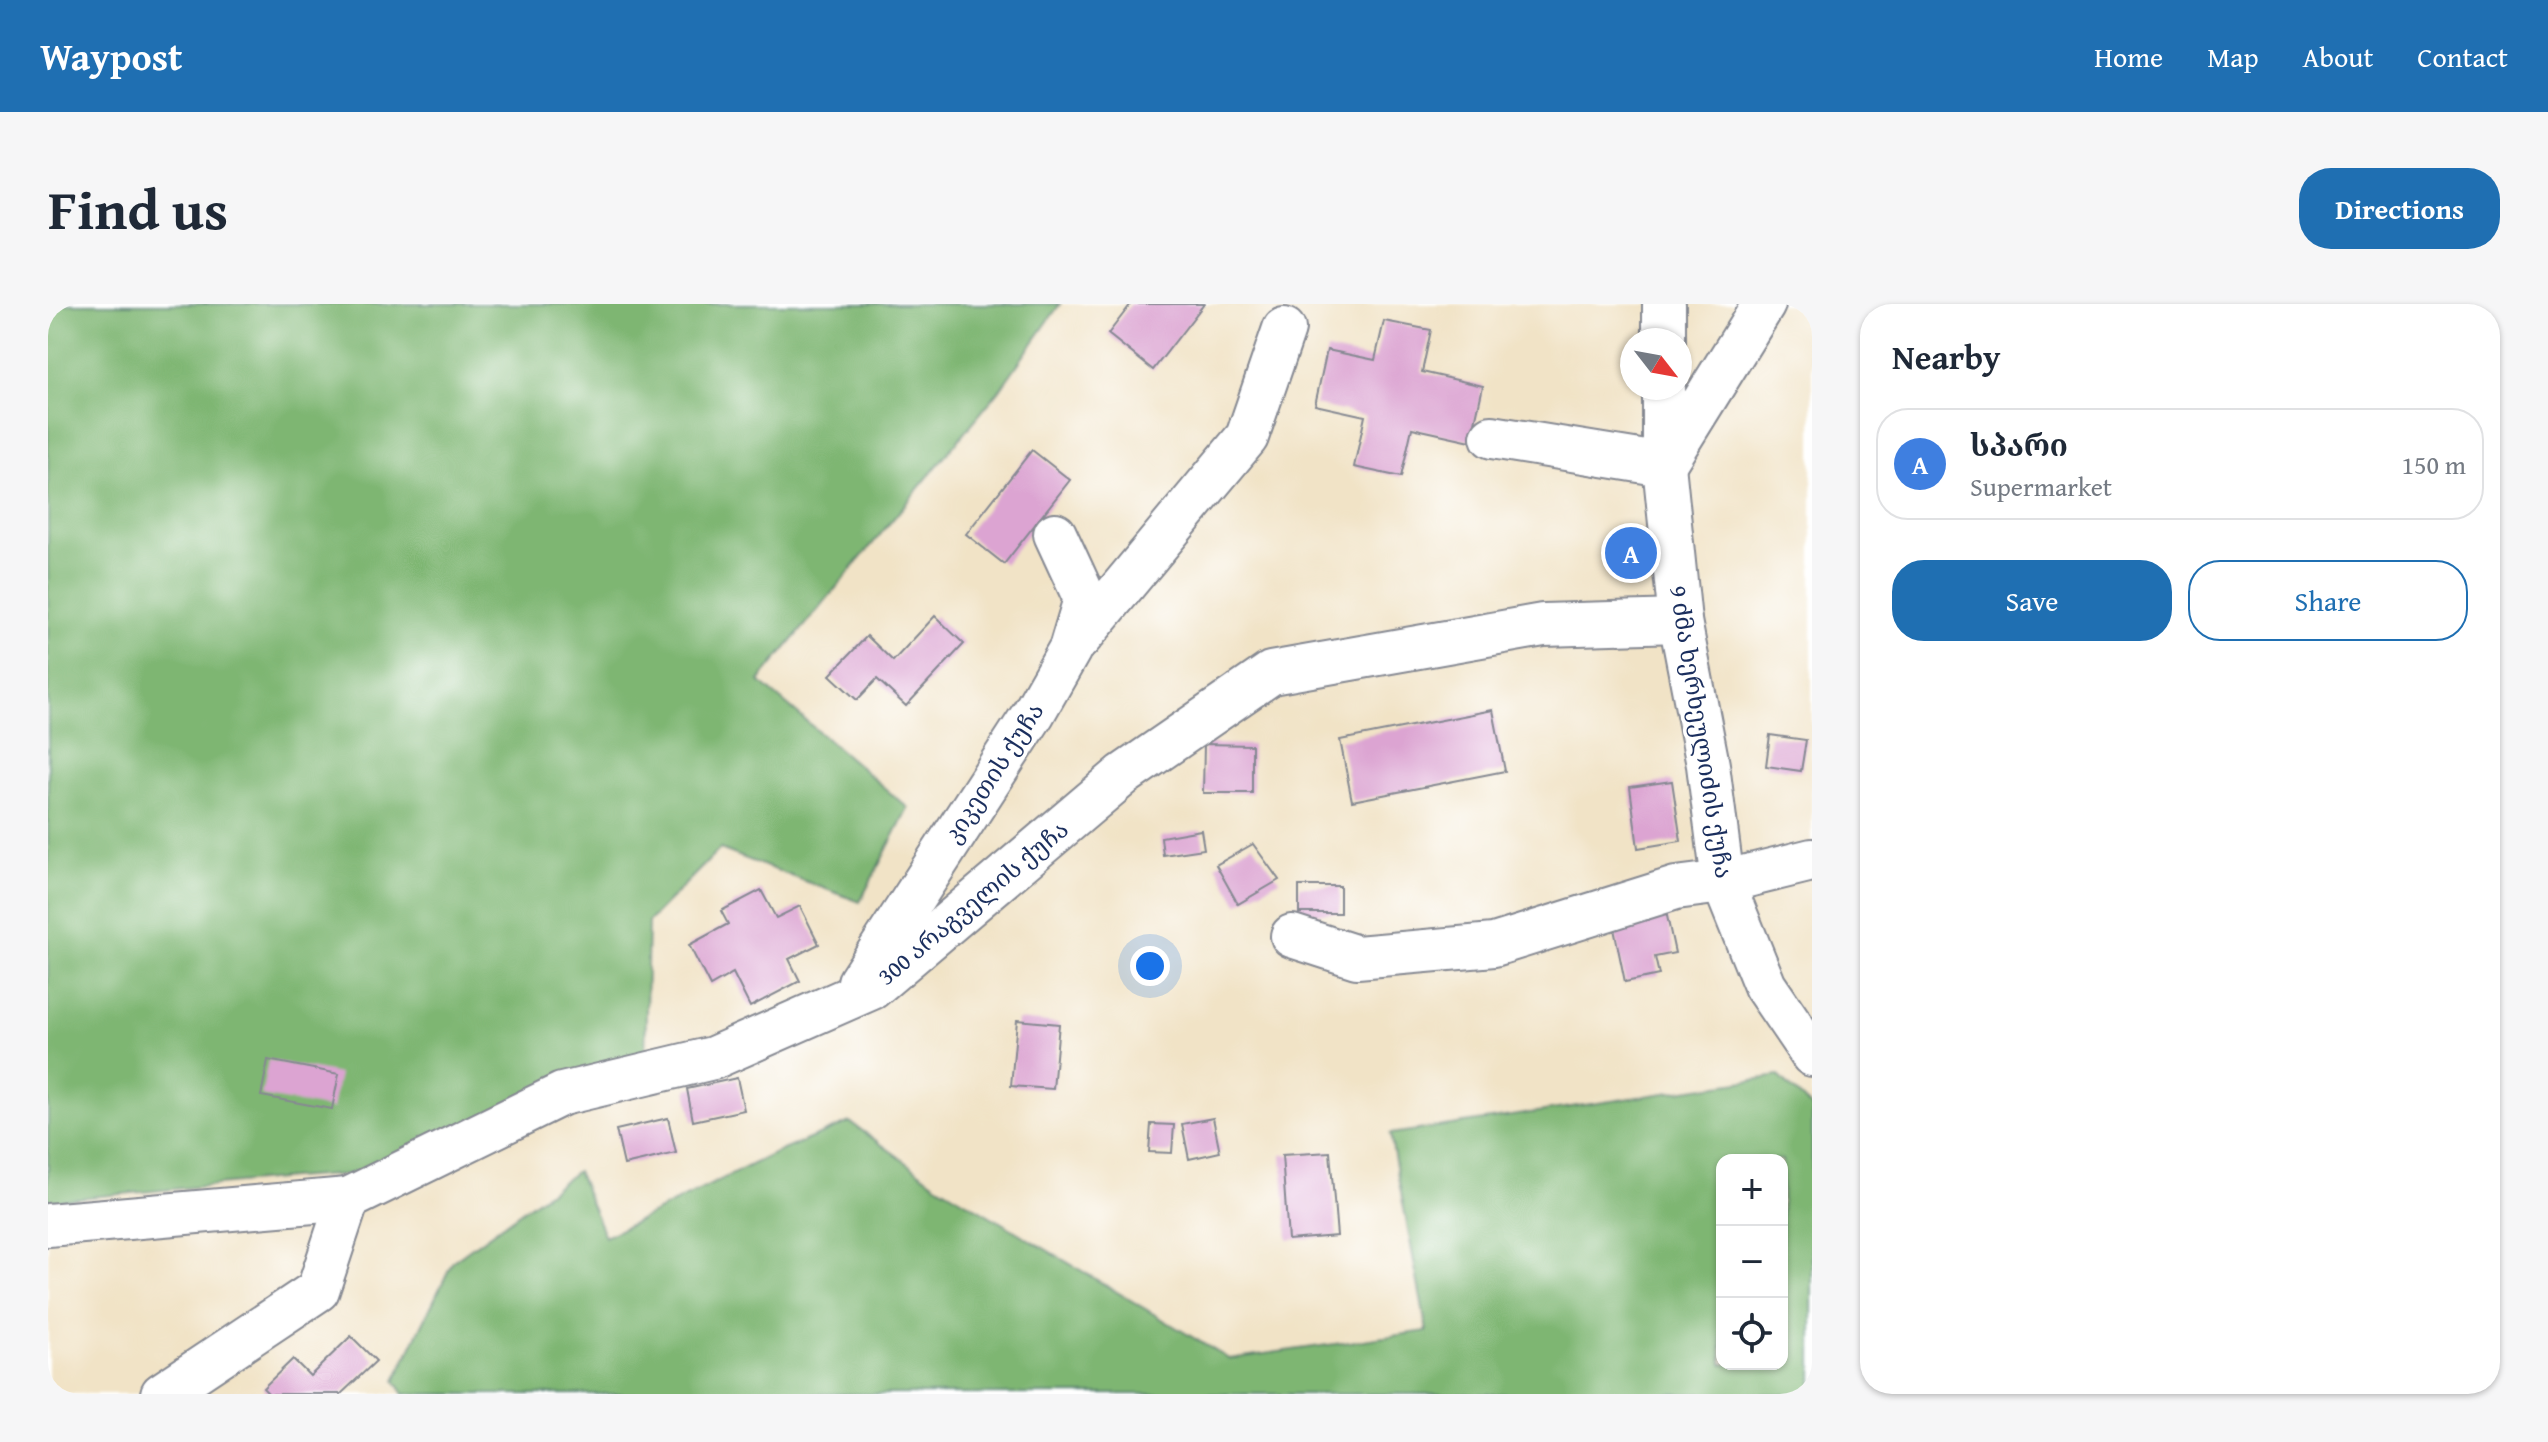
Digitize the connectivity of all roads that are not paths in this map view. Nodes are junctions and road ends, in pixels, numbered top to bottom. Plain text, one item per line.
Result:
1 (1664, 304) edge
2 (1764, 304) edge
3 (1664, 328) edge
4 (1284, 329) dead end
5 (1664, 400) edge
6 (1492, 437) dead end
7 (1664, 465) junction
8 (1055, 534) dead end
9 (1680, 621) junction
10 (1070, 649) junction
11 (1811, 859) edge
12 (1723, 882) junction
13 (1292, 936) dead end
14 (848, 998) junction
15 (1812, 1055) edge
16 (348, 1199) junction
17 (48, 1225) edge
18 (162, 1394) edge

1 - 3 street
2 - 7 street
4 - 10 street
5 - 7 street, 9 ძმა ხერხეულიძის ქუჩა
6 - 7 street
7 - 9 street, 9 ძმა ხერხეულიძის ქუჩა
8 - 10 street, კიკეთის ქუჩა
9 - 12 street, 9 ძმა ხერხეულიძის ქუჩა
9 - 14 street, 300 არაგველის ქუჩა
10 - 14 street, კიკეთის ქუჩა
11 - 12 street
12 - 13 street
12 - 15 street, 9 ძმა ხერხეულიძის ქუჩა
14 - 16 street, 300 არაგველის ქუჩა
16 - 17 street
16 - 18 street

